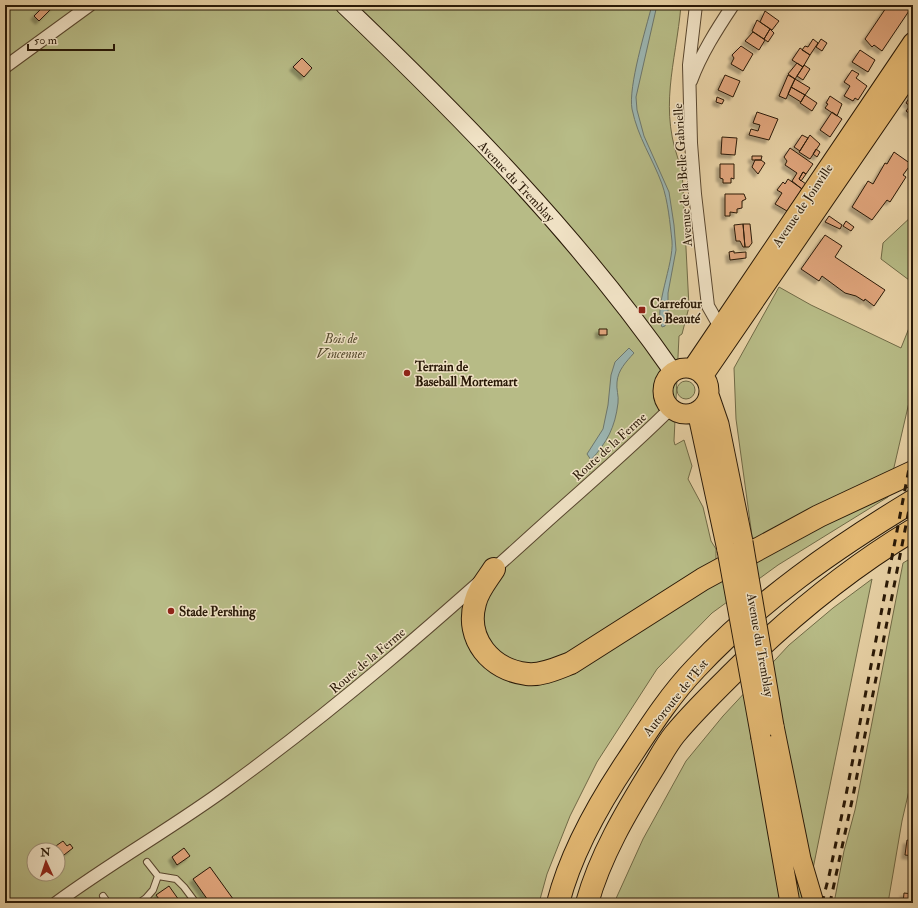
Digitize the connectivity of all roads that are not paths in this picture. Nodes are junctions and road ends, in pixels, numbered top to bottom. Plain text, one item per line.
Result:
1 (90, 5) edge
2 (344, 5) edge
3 (733, 5) edge
4 (696, 9) edge
5 (719, 26) junction
6 (913, 42) edge
7 (8, 63) edge
8 (913, 70) edge
9 (690, 82) junction
10 (727, 330) junction
11 (673, 372) junction
12 (698, 372) junction
13 (709, 395) junction
14 (671, 408) junction
15 (697, 411) junction
16 (913, 472) edge
17 (913, 501) edge
18 (913, 530) edge
19 (735, 546) junction
20 (494, 569) junction
21 (767, 732) junction
22 (147, 862) dead end
23 (158, 876) junction
24 (103, 896) dead end
25 (148, 900) edge
26 (813, 900) edge
27 (56, 903) edge
28 (108, 903) edge
29 (139, 903) edge
30 (196, 903) edge
31 (558, 903) edge
32 (586, 903) edge
33 (790, 903) edge

1 - 7 street
2 - 11 main road, Avenue du Tremblay
3 - 5 street
4 - 5 street
4 - 9 street, Avenue de la Belle Gabrielle
5 - 9 street
6 - 10 main road, Avenue de Joinville
8 - 10 main road, Avenue de Joinville
9 - 10 street, Avenue de la Belle Gabrielle
10 - 12 main road, Avenue de Joinville
11 - 12 main road
11 - 14 main road
12 - 13 main road
13 - 15 main road
13 - 19 main road, Avenue du Tremblay
14 - 15 main road
14 - 20 street, Route de la Ferme
15 - 19 main road, Avenue du Tremblay
16 - 20 highway
17 - 31 highway, Autoroute de l’Est
18 - 32 highway, Autoroute de l’Est
19 - 21 main road, Avenue du Tremblay, bridge
20 - 27 street, Route de la Ferme
21 - 26 main road, Avenue du Tremblay
21 - 33 main road, Avenue du Tremblay
22 - 23 lane
23 - 25 lane
23 - 30 lane
24 - 28 lane
25 - 29 lane

